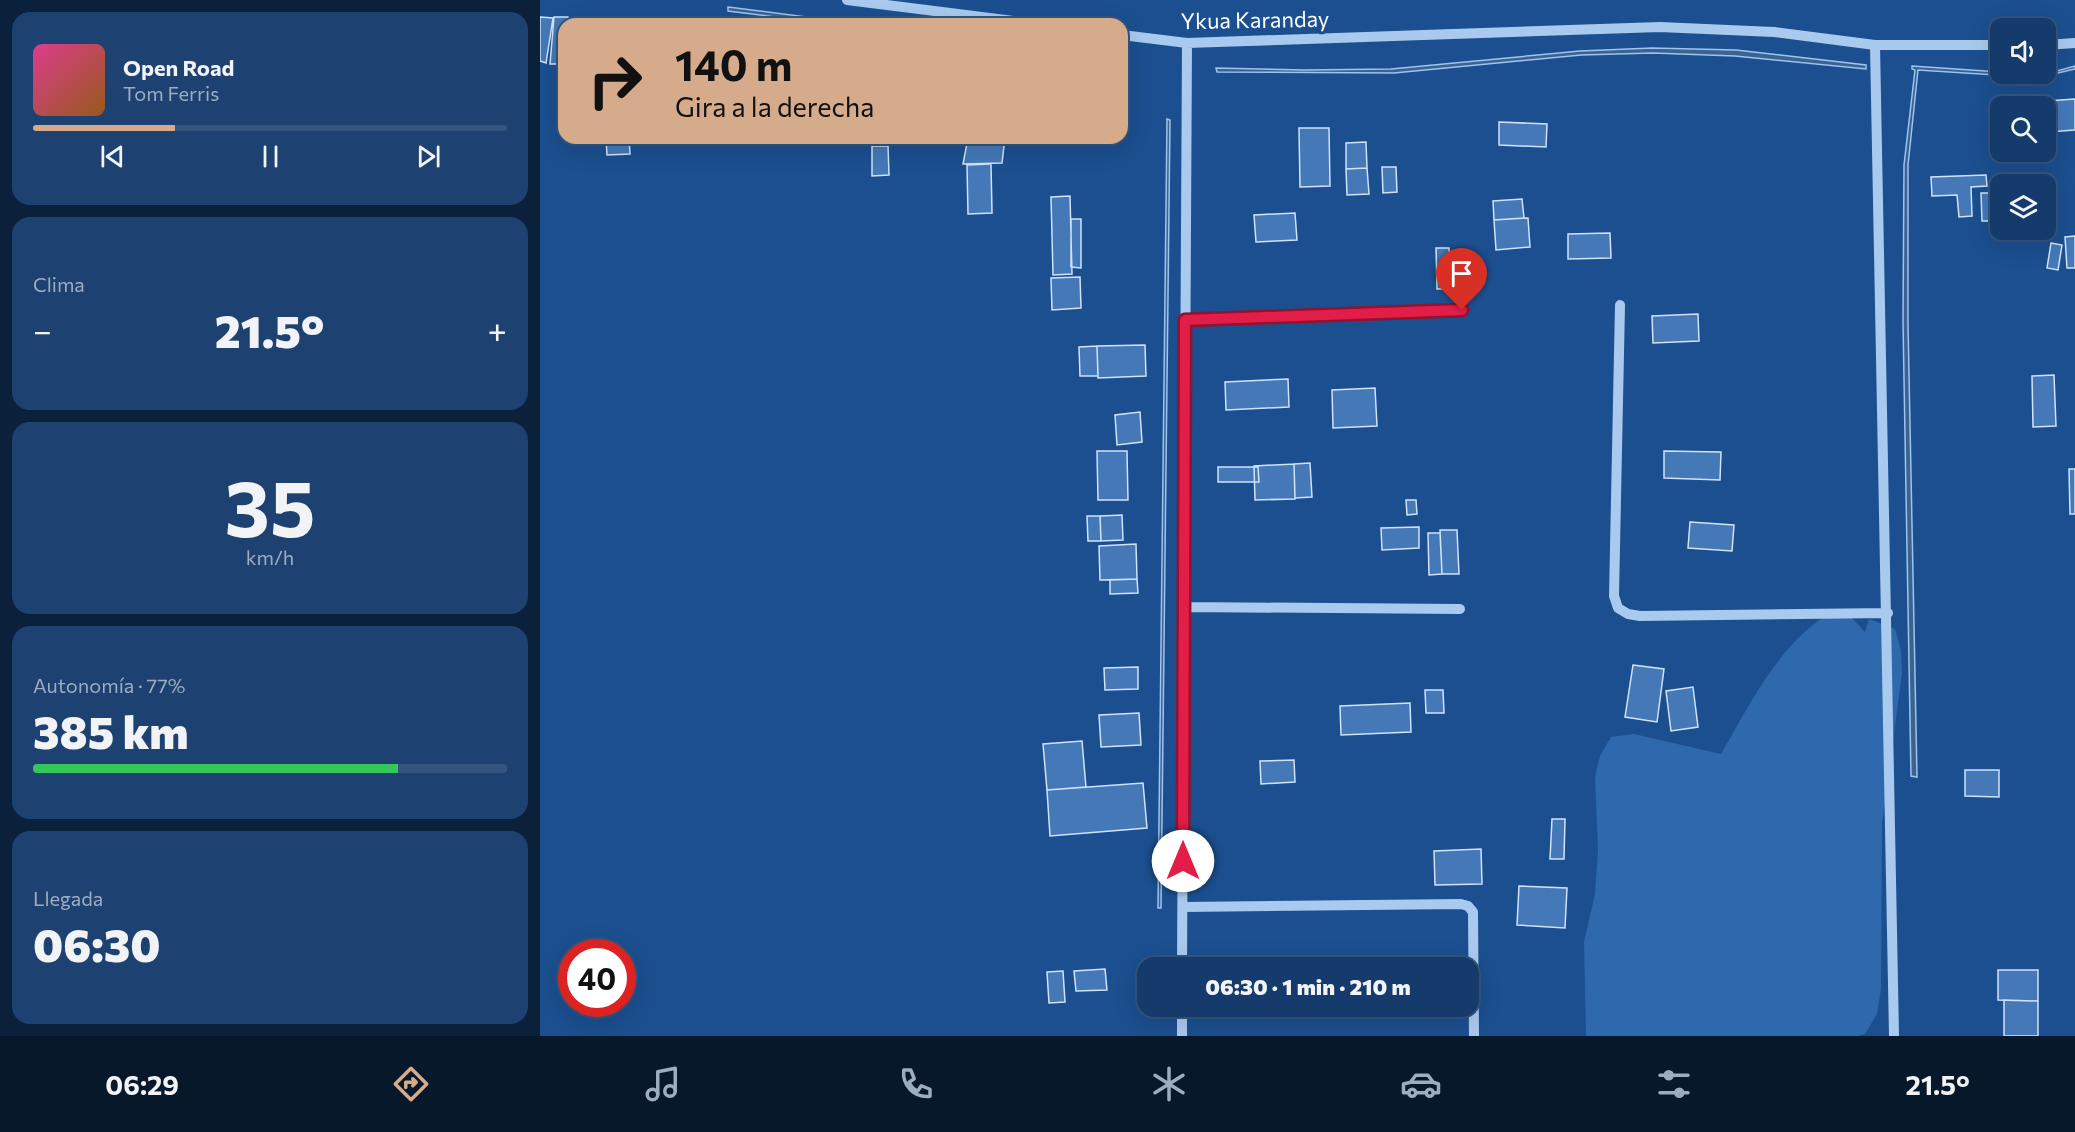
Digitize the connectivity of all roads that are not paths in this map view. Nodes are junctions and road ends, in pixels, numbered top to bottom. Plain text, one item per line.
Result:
1 (847, 0) edge
2 (990, 18) edge
3 (1128, 36) edge
4 (1186, 43) junction
5 (2075, 43) edge
6 (2056, 44) edge
7 (1875, 45) junction
8 (1990, 45) edge
9 (1620, 305) dead end
10 (1462, 310) dead end
11 (1185, 320) junction
12 (1184, 607) junction
13 (1460, 609) dead end
14 (1887, 613) junction
15 (1182, 907) junction
16 (1182, 957) edge
17 (1182, 1017) edge
18 (1182, 1036) edge
19 (1474, 1036) edge
20 (1894, 1036) edge

1 - 2 street
3 - 4 street, Ykua Karanday
4 - 7 street, Ykua Karanday
4 - 11 street
5 - 6 street
7 - 8 street, Ykua Karanday
7 - 14 street
9 - 14 street
10 - 11 street
11 - 12 street
12 - 13 street
12 - 15 street
14 - 20 street
15 - 16 street
15 - 19 street
17 - 18 street

